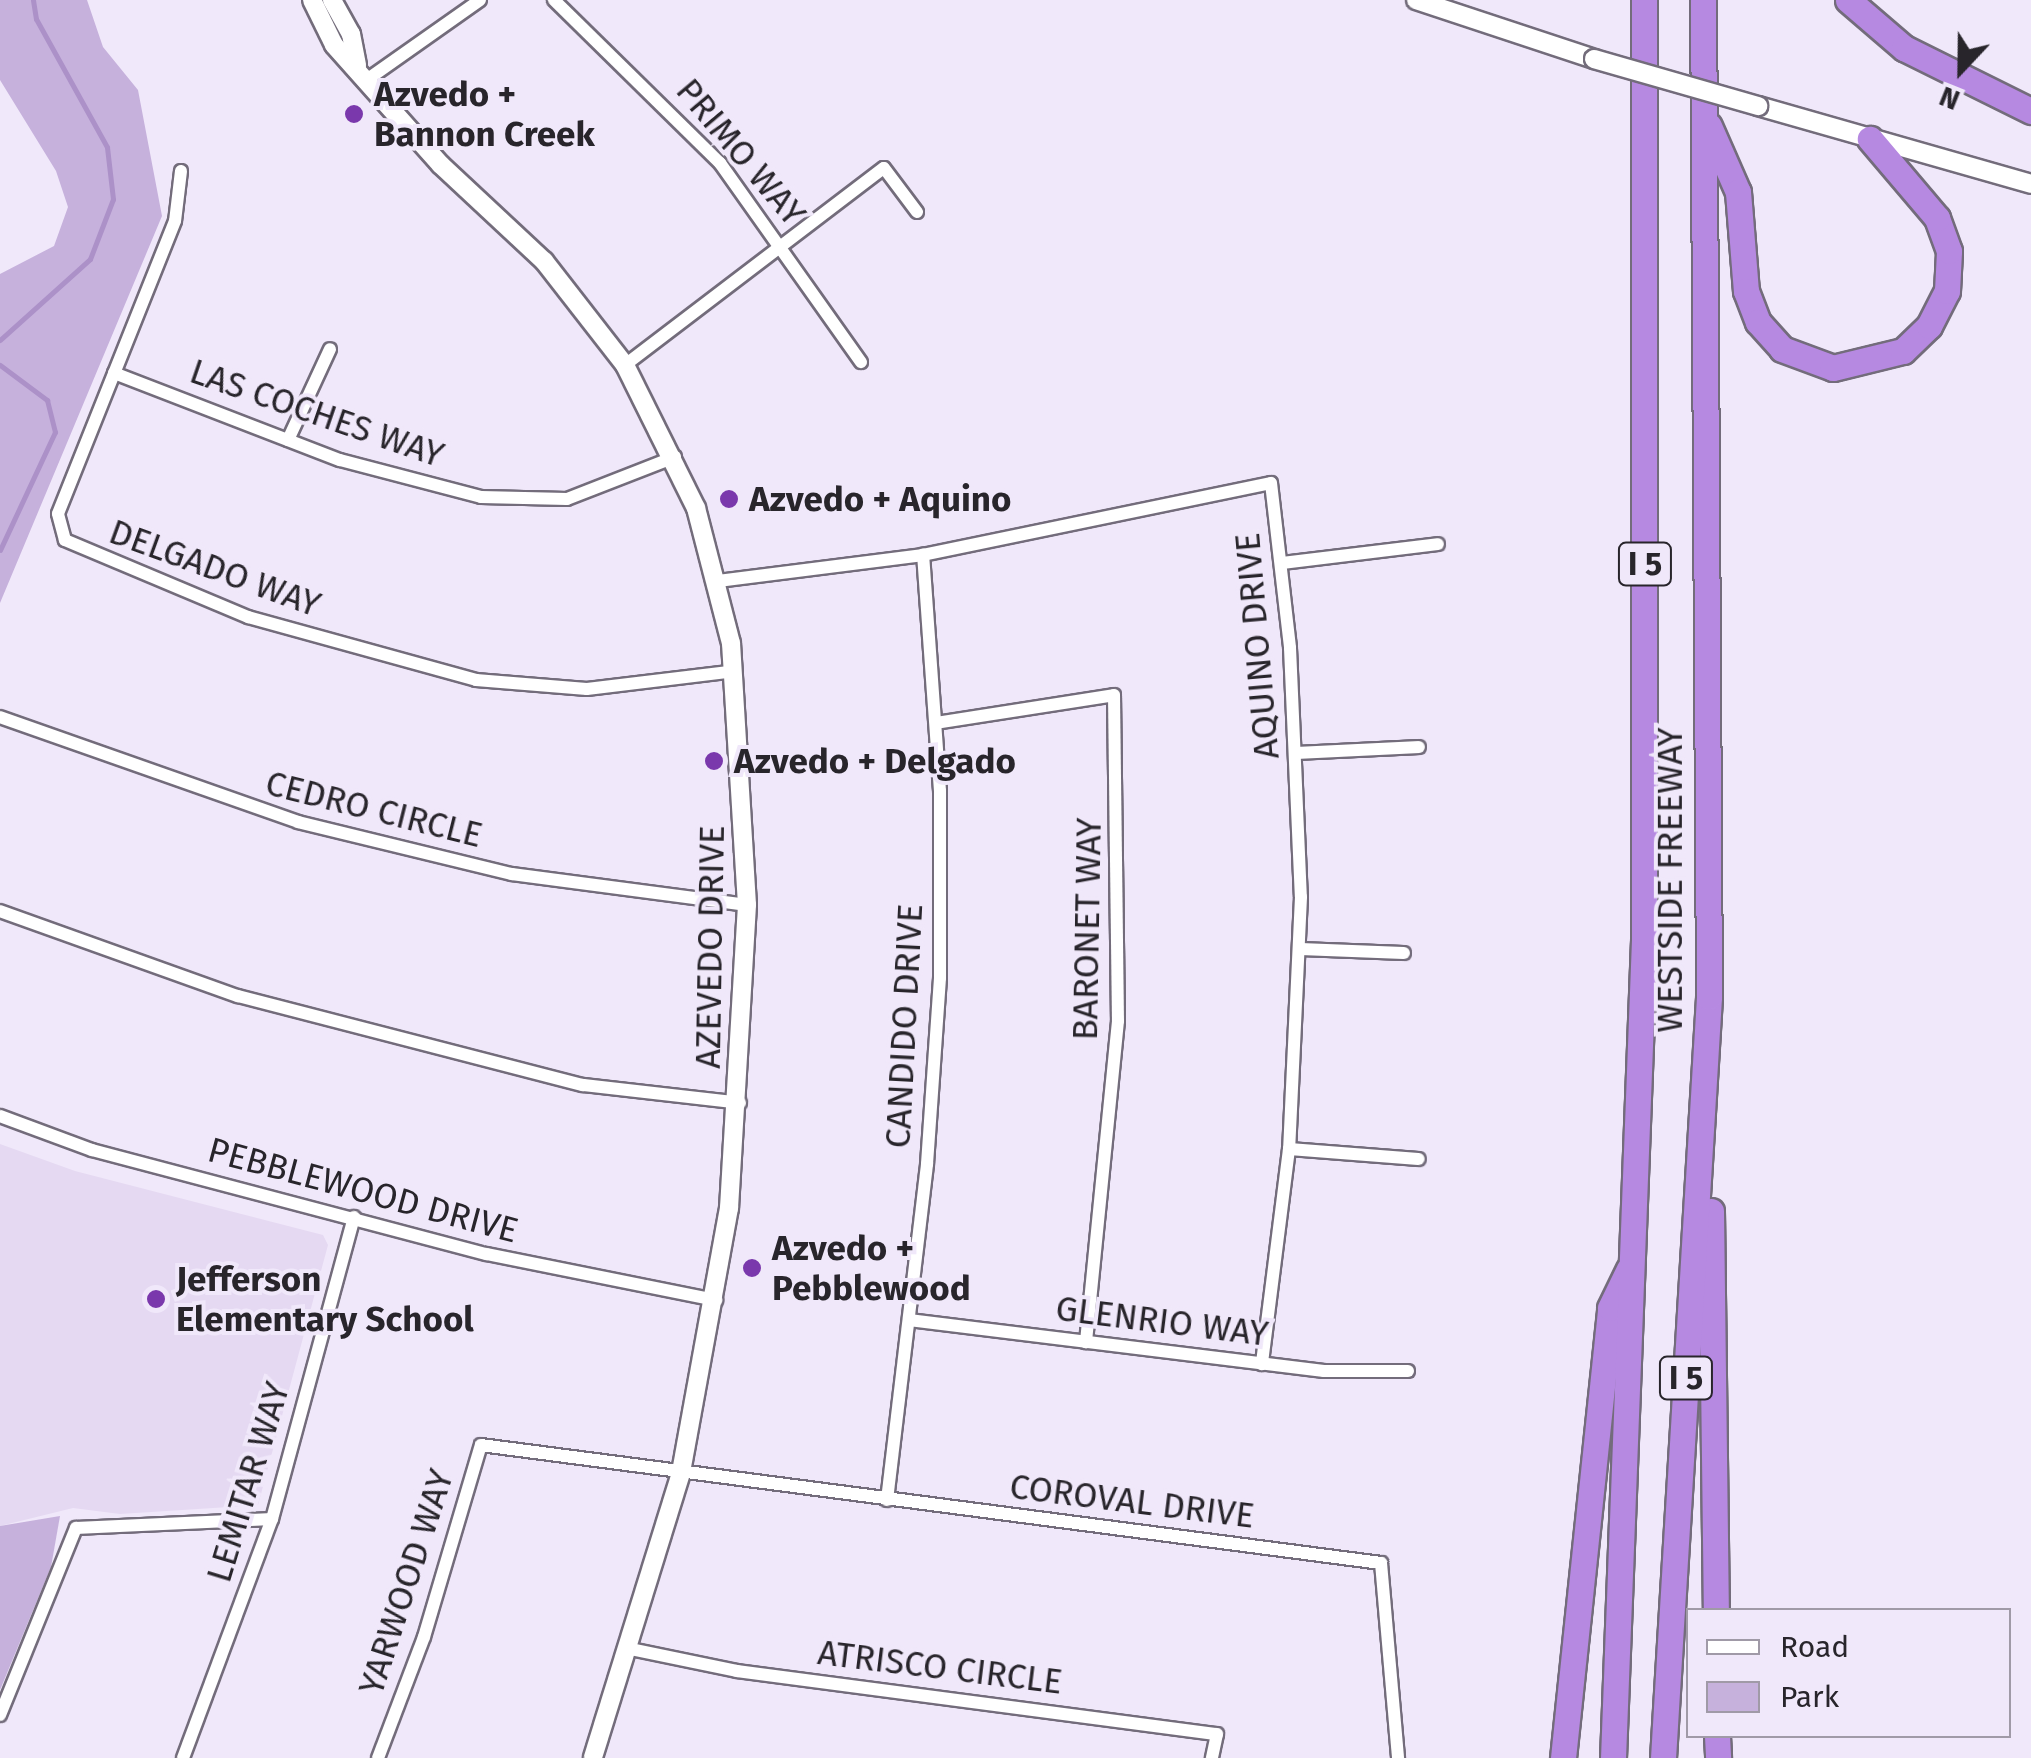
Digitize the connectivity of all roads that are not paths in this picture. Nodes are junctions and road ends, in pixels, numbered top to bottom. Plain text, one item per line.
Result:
1 (312, 0) edge
2 (332, 0) edge
3 (480, 0) edge
4 (554, 0) edge
5 (1416, 0) edge
6 (1644, 0) edge
7 (1703, 0) edge
8 (1848, 0) edge
9 (363, 72) junction
10 (2031, 111) edge
11 (1704, 115) junction
12 (1870, 139) junction
13 (181, 171) dead end
14 (2031, 184) edge
15 (918, 212) dead end
16 (781, 246) junction
17 (330, 349) dead end
18 (861, 362) dead end
19 (625, 365) junction
20 (114, 373) junction
21 (288, 440) junction
22 (675, 457) junction
23 (1438, 544) dead end
24 (923, 554) junction
25 (1282, 563) junction
26 (718, 580) junction
27 (735, 670) junction
28 (0, 717) edge
29 (936, 723) junction
30 (1419, 747) dead end
31 (1297, 753) junction
32 (747, 905) junction
33 (0, 910) edge
34 (1300, 950) junction
35 (1404, 953) dead end
36 (1708, 997) junction
37 (740, 1102) junction
38 (0, 1116) edge
39 (1289, 1149) junction
40 (1419, 1159) dead end
41 (354, 1217) junction
42 (1634, 1260) junction
43 (716, 1300) junction
44 (909, 1320) junction
45 (1086, 1342) junction
46 (1262, 1364) junction
47 (1408, 1372) dead end
48 (681, 1473) junction
49 (887, 1500) junction
50 (272, 1519) junction
51 (1716, 1608) edge
52 (632, 1649) junction
53 (0, 1715) edge
54 (183, 1758) edge
55 (378, 1758) edge
56 (593, 1758) edge
57 (1212, 1758) edge
58 (1398, 1758) edge
59 (1563, 1758) edge
60 (1613, 1758) edge
61 (1663, 1758) edge

1 - 9 street, AZEVEDO DRIVE
2 - 9 street, AZEVEDO DRIVE
3 - 9 street
4 - 16 street, PRIMO WAY
5 - 12 street, bridge
6 - 42 highway, WESTSIDE FREEWAY / I 5
7 - 11 highway, WESTSIDE FREEWAY / I 5
8 - 10 highway
9 - 19 street, AZEVEDO DRIVE
11 - 12 highway
11 - 36 highway, WESTSIDE FREEWAY / I 5
12 - 14 street
13 - 20 street, DELGADO WAY
15 - 16 street
16 - 18 street, PRIMO WAY
16 - 19 street
17 - 21 street
19 - 22 street, AZEVEDO DRIVE
20 - 21 street, LAS COCHES WAY
20 - 27 street, DELGADO WAY
21 - 22 street, LAS COCHES WAY
22 - 26 street, AZEVEDO DRIVE
23 - 25 street
24 - 25 street, AQUINO DRIVE
24 - 26 street, AQUINO DRIVE
24 - 29 street, CANDIDO DRIVE
25 - 31 street, AQUINO DRIVE
26 - 27 street, AZEVEDO DRIVE
27 - 32 street, AZEVEDO DRIVE
28 - 32 street, CEDRO CIRCLE
29 - 44 street, CANDIDO DRIVE
29 - 45 street, BARONET WAY
30 - 31 street
31 - 34 street, AQUINO DRIVE
32 - 37 street, AZEVEDO DRIVE
33 - 37 street
34 - 35 street
34 - 39 street, AQUINO DRIVE
36 - 51 highway
36 - 61 highway, WESTSIDE FREEWAY / I 5
37 - 43 street, AZEVEDO DRIVE
38 - 41 street, PEBBLEWOOD DRIVE
39 - 40 street
39 - 46 street, AQUINO DRIVE
41 - 43 street, PEBBLEWOOD DRIVE
41 - 50 street, LEMITAR WAY
42 - 59 highway
42 - 60 highway, WESTSIDE FREEWAY / I 5
43 - 48 street, AZEVEDO DRIVE
44 - 45 street, GLENRIO WAY
44 - 49 street, CANDIDO DRIVE
45 - 46 street, GLENRIO WAY
46 - 47 street, GLENRIO WAY
48 - 49 street, COROVAL DRIVE
48 - 52 street, AZEVEDO DRIVE
48 - 55 street, YARWOOD WAY
49 - 58 street, COROVAL DRIVE
50 - 53 street
50 - 54 street, LEMITAR WAY
52 - 56 street, AZEVEDO DRIVE
52 - 57 street, ATRISCO CIRCLE

